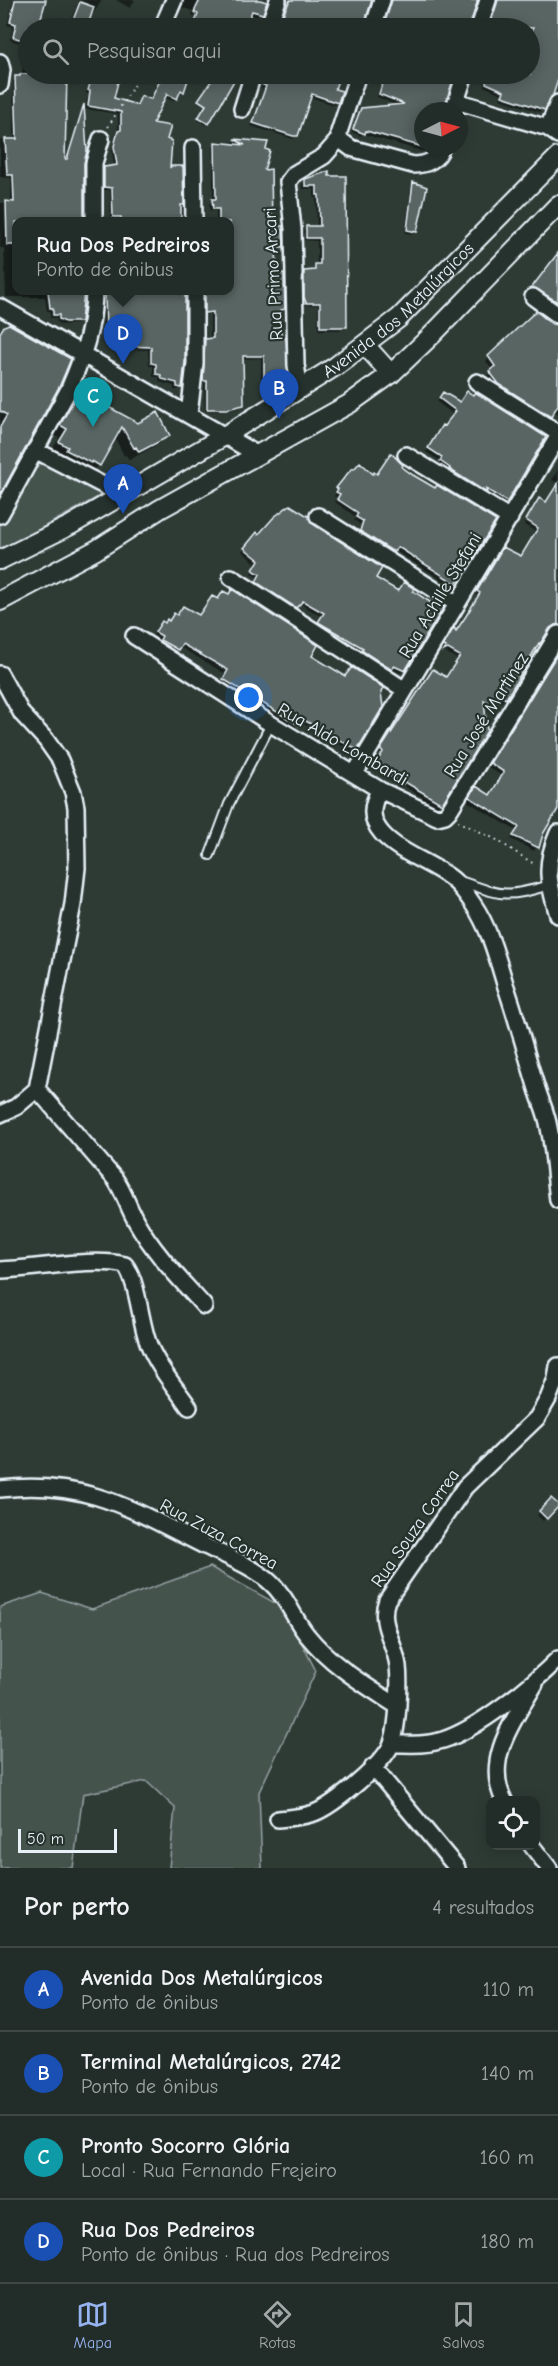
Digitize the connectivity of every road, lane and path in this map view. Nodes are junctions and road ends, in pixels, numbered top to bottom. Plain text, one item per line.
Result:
1 (174, 0) edge
2 (278, 0) edge
3 (382, 0) edge
4 (488, 0) edge
5 (166, 18) edge
6 (272, 18) edge
7 (376, 18) edge
8 (482, 18) edge
9 (0, 62) edge
10 (135, 84) edge
11 (250, 84) edge
12 (355, 84) edge
13 (462, 84) edge
14 (0, 85) edge
15 (456, 102) edge
16 (558, 103) edge
17 (242, 109) dead end
18 (468, 109) edge
19 (553, 132) edge
20 (101, 139) joint
21 (345, 143) junction
22 (193, 148) dead end
23 (434, 156) edge
24 (558, 157) edge
25 (558, 205) edge
26 (94, 217) edge
27 (194, 217) edge
28 (94, 295) edge
29 (195, 295) edge
30 (533, 297) dead end
31 (2, 312) edge
32 (558, 315) edge
33 (365, 345) junction
34 (83, 356) junction
35 (391, 374) junction
36 (477, 382) dead end
37 (300, 389) junction
38 (189, 415) junction
39 (226, 435) junction
40 (558, 435) edge
41 (35, 450) junction
42 (258, 455) junction
43 (406, 455) dead end
44 (122, 495) junction
45 (0, 515) edge
46 (318, 516) dead end
47 (510, 518) junction
48 (0, 560) edge
49 (231, 577) dead end
50 (0, 601) edge
51 (457, 604) junction
52 (558, 634) edge
53 (134, 636) dead end
54 (0, 674) edge
55 (405, 690) junction
56 (270, 724) junction
57 (355, 773) junction
58 (380, 790) junction
59 (445, 815) junction
60 (558, 834) edge
61 (210, 855) dead end
62 (451, 878) junction
63 (549, 880) junction
64 (558, 915) edge
65 (38, 1089) junction
66 (0, 1114) edge
67 (554, 1130) edge
68 (558, 1200) edge
69 (0, 1270) edge
70 (204, 1306) dead end
71 (558, 1366) edge
72 (189, 1407) dead end
73 (0, 1489) edge
74 (558, 1659) edge
75 (540, 1676) junction
76 (397, 1706) junction
77 (392, 1743) junction
78 (373, 1767) junction
79 (503, 1796) edge
80 (278, 1819) dead end
81 (536, 1850) edge
82 (457, 1868) edge
83 (549, 1868) edge

1 - 5 street
2 - 6 street
3 - 7 street
4 - 8 street
9 - 14 street
10 - 20 path
11 - 17 street
12 - 21 street
13 - 15 street
16 - 19 street
18 - 19 street
20 - 26 street
21 - 23 street
21 - 37 street, Rua Primo Arcari
22 - 27 street
24 - 33 street, Avenida dos Metalúrgicos
25 - 35 street, Avenida dos Metalúrgicos
28 - 34 street
29 - 38 street
30 - 32 street
31 - 34 street
33 - 35 street
33 - 37 street, Avenida dos Metalúrgicos
34 - 38 street
34 - 41 street
35 - 42 street, Avenida dos Metalúrgicos
36 - 40 street
37 - 39 street, Avenida dos Metalúrgicos
38 - 39 street
39 - 42 street
39 - 44 street, Avenida dos Metalúrgicos
40 - 47 street, Rua Achille Stefani
41 - 44 street
41 - 45 street
42 - 50 street, Avenida dos Metalúrgicos
43 - 47 street
44 - 48 street, Avenida dos Metalúrgicos
46 - 51 street
47 - 51 street, Rua Achille Stefani
49 - 55 street
51 - 55 street, Rua Achille Stefani
52 - 59 street, Rua José Martinez
53 - 56 street, Rua Aldo Lombardi
54 - 65 street
55 - 57 street, Rua Achille Stefani
56 - 57 street, Rua Aldo Lombardi
56 - 61 lane
57 - 58 street, Rua Aldo Lombardi
58 - 59 street, Rua Aldo Lombardi
58 - 62 street
59 - 63 path
60 - 63 street
62 - 63 lane
62 - 67 street
63 - 64 street
65 - 66 street
65 - 70 street
67 - 68 street
69 - 72 street
71 - 76 street, Rua Souza Correa
73 - 76 street, Rua Zuza Correa
74 - 75 street
75 - 77 street
75 - 79 street
76 - 77 street, Rua Souza Correa
77 - 78 street
78 - 80 street
78 - 82 street
81 - 83 street

